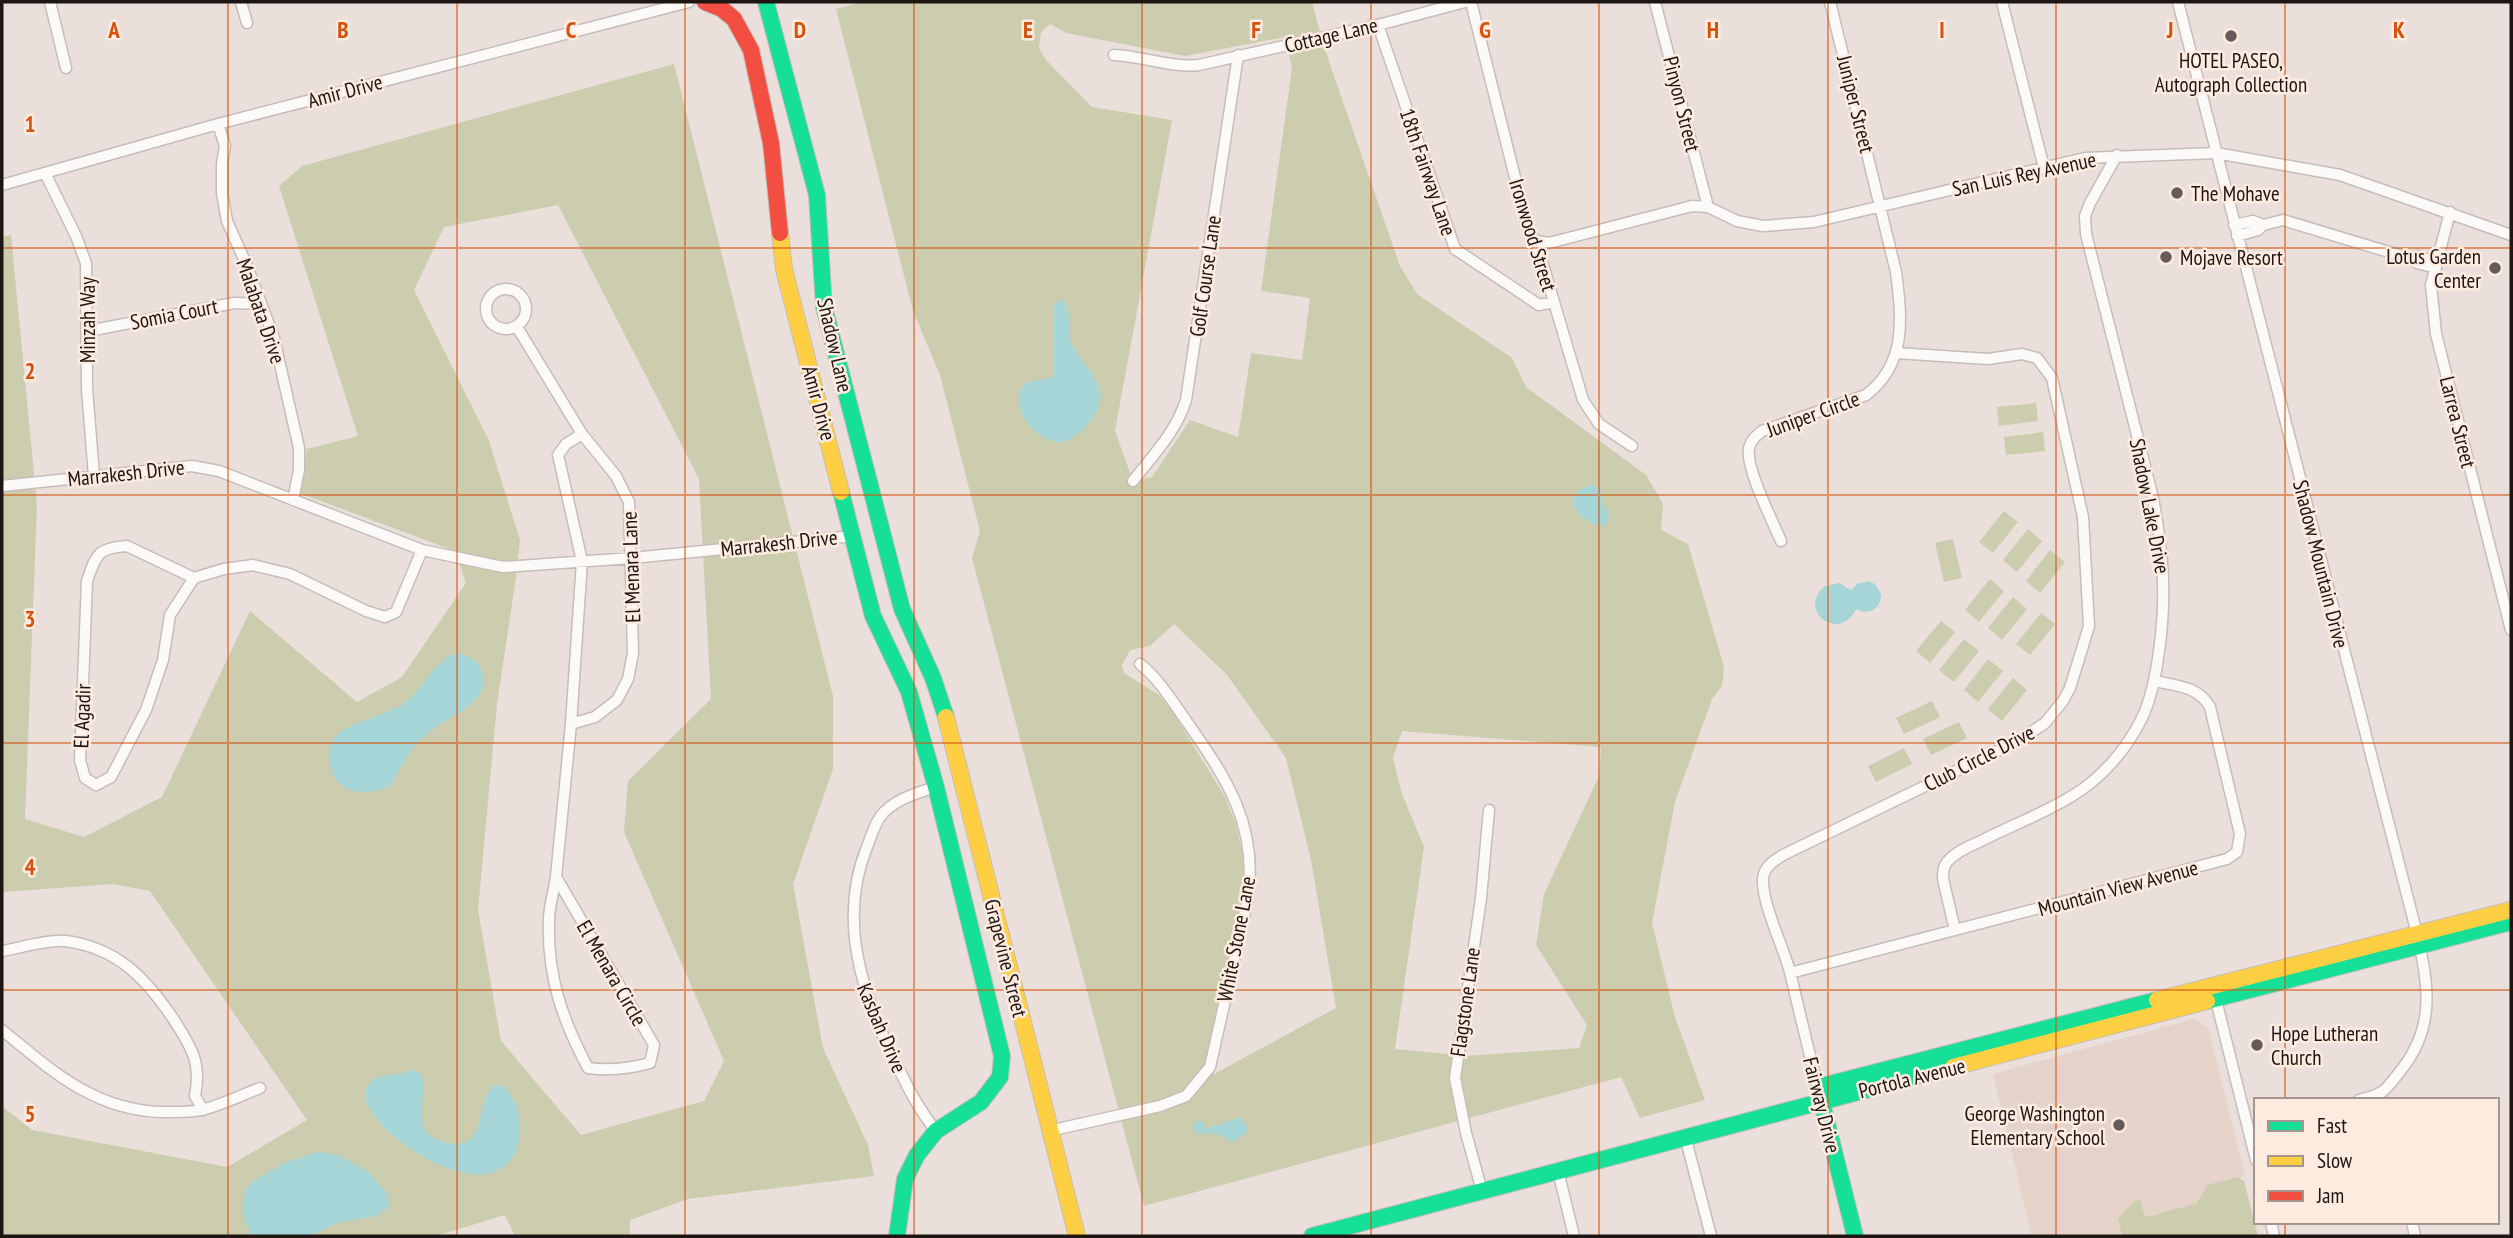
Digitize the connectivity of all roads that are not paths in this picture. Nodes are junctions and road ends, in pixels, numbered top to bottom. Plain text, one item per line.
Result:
1 (50, 2) edge
2 (241, 2) edge
3 (689, 2) edge
4 (705, 2) edge
5 (766, 2) edge
6 (1465, 2) edge
7 (1471, 2) edge
8 (1656, 2) edge
9 (1830, 2) edge
10 (2002, 2) edge
11 (2178, 2) edge
12 (247, 23) dead end
13 (1377, 25) junction
14 (1114, 55) dead end
15 (1238, 55) junction
16 (66, 68) dead end
17 (218, 124) junction
18 (2216, 153) junction
19 (2117, 155) junction
20 (2044, 167) junction
21 (46, 173) junction
22 (2, 185) edge
23 (1881, 206) junction
24 (1708, 207) junction
25 (2450, 212) junction
26 (2236, 230) junction
27 (2511, 235) edge
28 (1536, 241) junction
29 (2437, 265) junction
30 (1554, 302) junction
31 (261, 304) junction
32 (517, 327) dead end
33 (88, 331) junction
34 (1896, 353) junction
35 (582, 434) junction
36 (1632, 446) dead end
37 (94, 476) junction
38 (1133, 481) dead end
39 (2, 486) edge
40 (293, 500) junction
41 (854, 536) junction
42 (1781, 541) dead end
43 (422, 550) junction
44 (632, 558) junction
45 (582, 561) junction
46 (194, 578) junction
47 (2511, 630) edge
48 (1140, 664) dead end
49 (936, 680) joint
50 (2155, 681) junction
51 (571, 724) junction
52 (936, 787) junction
53 (1489, 810) dead end
54 (556, 877) junction
55 (2511, 910) edge
56 (2511, 922) edge
57 (1955, 930) junction
58 (2418, 940) junction
59 (2, 951) edge
60 (1790, 973) junction
61 (2216, 1000) junction
62 (2, 1030) edge
63 (260, 1088) dead end
64 (1819, 1094) junction
65 (2383, 1097) edge
66 (204, 1110) junction
67 (2252, 1126) edge
68 (936, 1131) junction
69 (1049, 1131) junction
70 (1685, 1136) junction
71 (1558, 1171) junction
72 (1482, 1191) junction
73 (1358, 1230) edge
74 (897, 1236) edge
75 (1077, 1236) edge
76 (1312, 1236) edge
77 (1574, 1236) edge
78 (1711, 1236) edge
79 (1855, 1236) edge

1 - 16 street
2 - 12 street
3 - 17 street, Amir Drive
4 - 41 street, Amir Drive
5 - 49 street, Shadow Lane
6 - 13 street, Cottage Lane
7 - 28 street, Ironwood Street
8 - 24 street, Pinyon Street
9 - 23 street, Juniper Street
10 - 20 street
11 - 18 street, Shadow Mountain Drive
13 - 15 street, Cottage Lane
13 - 30 street, 18th Fairway Lane
14 - 15 street, Cottage Lane
15 - 38 street, Golf Course Lane
17 - 21 street, Amir Drive
17 - 31 street, Malabata Drive
18 - 19 street, San Luis Rey Avenue
18 - 25 street, San Luis Rey Avenue
18 - 26 street, Shadow Mountain Drive
19 - 20 street, San Luis Rey Avenue
19 - 50 street, Shadow Lake Drive
20 - 23 street, San Luis Rey Avenue
21 - 22 street, Amir Drive
21 - 33 street, Minzah Way
23 - 24 street, San Luis Rey Avenue
23 - 34 street, Juniper Circle
24 - 28 street
25 - 27 street, San Luis Rey Avenue
25 - 29 street, Larrea Street
26 - 29 street
26 - 58 street, Shadow Mountain Drive
28 - 30 street, Ironwood Street
29 - 47 street, Larrea Street
30 - 36 street, Ironwood Street
31 - 33 street, Somia Court
31 - 40 street, Malabata Drive
32 - 35 street, El Menara Lane
33 - 37 street, Minzah Way
34 - 42 street, Juniper Circle
34 - 60 street, Club Circle Drive
35 - 44 street, El Menara Lane
35 - 45 street, El Menara Circle
37 - 39 street, Marrakesh Drive
37 - 40 street, Marrakesh Drive
40 - 43 street, Marrakesh Drive
41 - 44 street, Marrakesh Drive
41 - 52 street, Marrakesh Drive
43 - 45 street, Marrakesh Drive
43 - 46 street
44 - 45 street, Marrakesh Drive
44 - 51 street, El Menara Lane
45 - 51 street, El Menara Circle
46 - 46 street, El Agadir
48 - 69 street, White Stone Lane
49 - 69 street, Grapevine Street
50 - 57 street, Shadow Lake Drive
50 - 57 street, Mountain View Avenue
51 - 54 street, El Menara Circle
52 - 68 street, Marrakesh Drive
52 - 68 street, Kasbah Drive
53 - 72 street, Flagstone Lane
54 - 54 street, El Menara Circle
55 - 58 street, Portola Avenue
56 - 58 street, Portola Avenue
57 - 60 street, Mountain View Avenue
58 - 61 street, Portola Avenue
58 - 64 street, Portola Avenue
58 - 65 street, Shadow Mountain Drive
59 - 66 street
60 - 64 street, Fairway Drive
61 - 64 street, Portola Avenue
61 - 67 street
62 - 66 street
63 - 66 street
64 - 70 street, Portola Avenue
64 - 79 street, Fairway Drive
68 - 74 street, Marrakesh Drive
69 - 75 street, Grapevine Street
70 - 71 street, Portola Avenue
70 - 78 street
71 - 72 street, Portola Avenue
71 - 77 street
72 - 73 street, Portola Avenue
73 - 76 street, Portola Avenue

